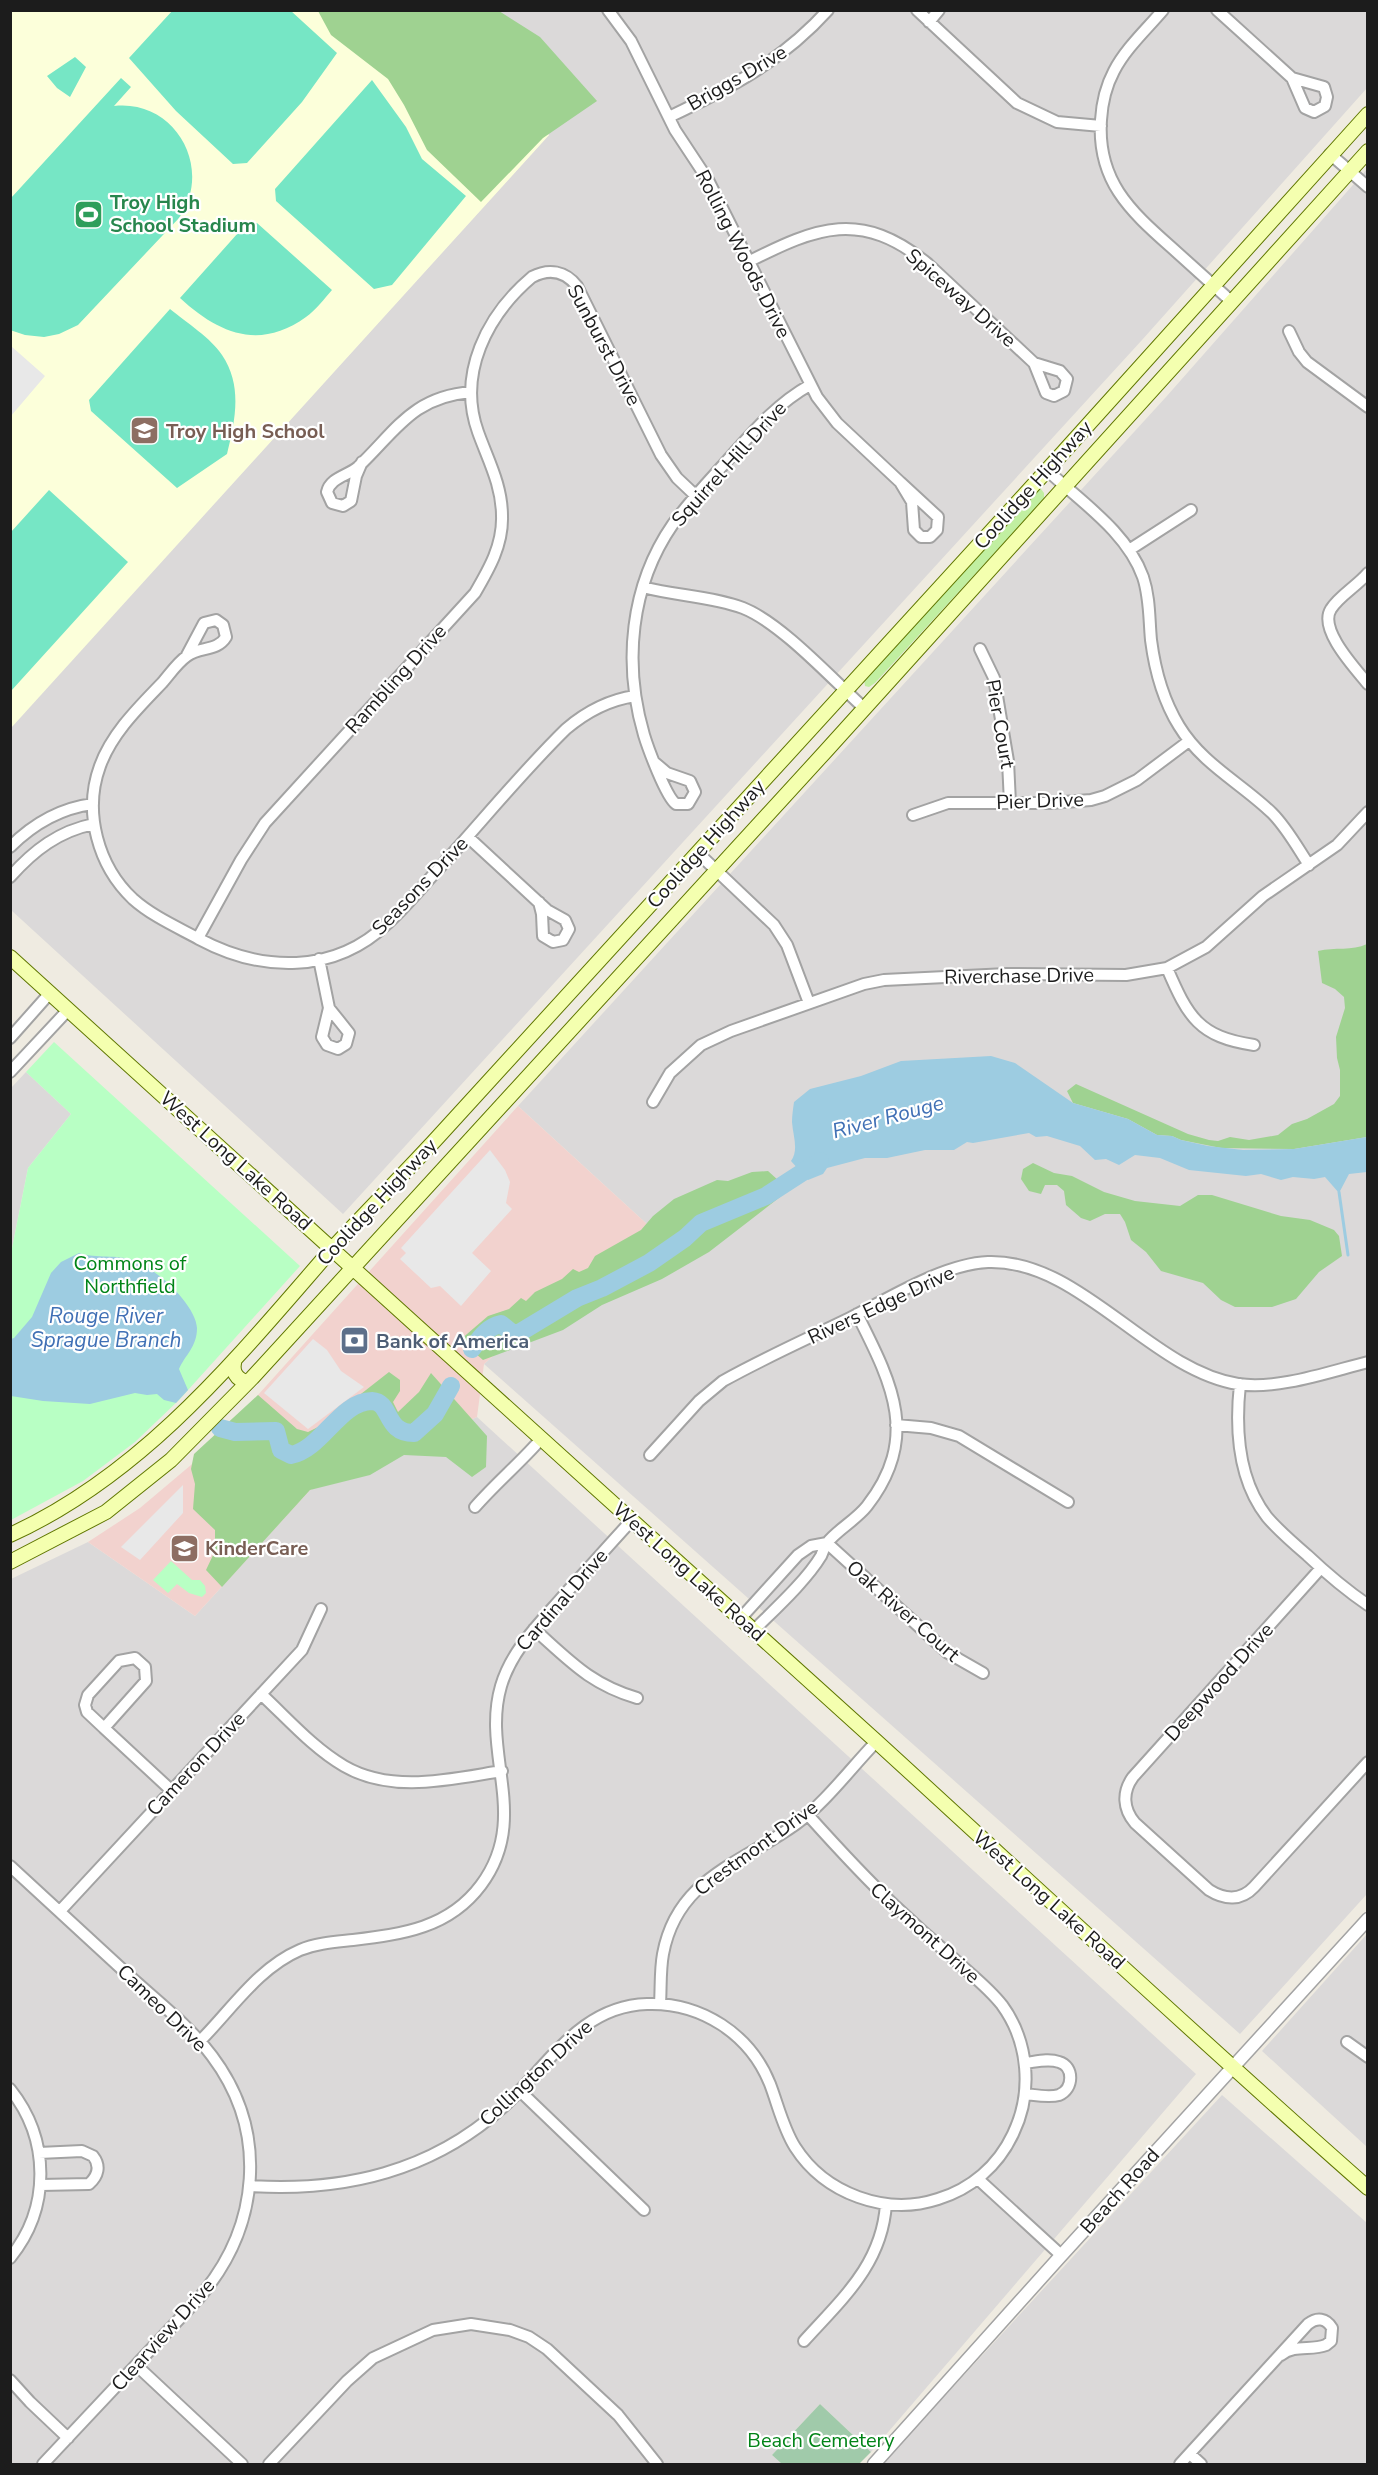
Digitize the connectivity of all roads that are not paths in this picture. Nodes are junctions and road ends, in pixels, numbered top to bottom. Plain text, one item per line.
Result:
1 (608, 10) edge
2 (828, 10) edge
3 (917, 10) edge
4 (939, 10) edge
5 (1163, 10) edge
6 (1217, 10) edge
7 (929, 22) junction
8 (1292, 78) dead end
9 (1368, 114) edge
10 (669, 117) junction
11 (1101, 126) junction
12 (1368, 152) edge
13 (1330, 154) junction
14 (1350, 171) junction
15 (1368, 187) edge
16 (748, 262) junction
17 (1214, 285) junction
18 (1232, 302) junction
19 (1289, 331) dead end
20 (1034, 363) dead end
21 (810, 385) junction
22 (471, 392) junction
23 (1368, 407) edge
24 (362, 462) dead end
25 (1047, 470) junction
26 (900, 482) junction
27 (1065, 486) junction
28 (696, 496) junction
29 (1191, 510) dead end
30 (1129, 550) junction
31 (1368, 573) edge
32 (643, 587) junction
33 (980, 649) dead end
34 (187, 656) dead end
35 (1368, 684) edge
36 (846, 691) junction
37 (635, 696) junction
38 (864, 708) junction
39 (1189, 741) junction
40 (654, 762) dead end
41 (1010, 802) junction
42 (93, 804) junction
43 (1368, 812) edge
44 (913, 815) dead end
45 (94, 824) junction
46 (468, 837) junction
47 (10, 847) edge
48 (698, 853) junction
49 (1309, 865) junction
50 (716, 869) junction
51 (10, 877) edge
52 (539, 902) dead end
53 (198, 938) junction
54 (10, 957) edge
55 (319, 959) junction
56 (1167, 968) junction
57 (50, 993) junction
58 (809, 1003) junction
59 (330, 1008) dead end
60 (68, 1010) junction
61 (10, 1038) edge
62 (1254, 1045) dead end
63 (10, 1072) edge
64 (653, 1102) dead end
65 (448, 1126) junction
66 (425, 1152) junction
67 (458, 1152) junction
68 (431, 1181) junction
69 (333, 1249) junction
70 (352, 1268) junction
71 (857, 1314) junction
72 (235, 1359) junction
73 (1368, 1362) edge
74 (248, 1382) junction
75 (1240, 1384) junction
76 (212, 1385) junction
77 (223, 1408) junction
78 (896, 1425) junction
79 (541, 1439) junction
80 (650, 1455) dead end
81 (1068, 1502) dead end
82 (475, 1507) dead end
83 (632, 1520) junction
84 (10, 1535) edge
85 (827, 1543) junction
86 (10, 1562) edge
87 (1321, 1568) junction
88 (1368, 1605) edge
89 (321, 1609) dead end
90 (740, 1618) junction
91 (534, 1629) junction
92 (753, 1631) junction
93 (983, 1674) dead end
94 (261, 1694) junction
95 (638, 1698) dead end
96 (104, 1728) junction
97 (876, 1742) junction
98 (1368, 1762) edge
99 (502, 1772) junction
100 (172, 1791) junction
101 (807, 1815) junction
102 (10, 1866) edge
103 (60, 1911) junction
104 (1368, 1919) edge
105 (660, 2004) junction
106 (200, 2041) junction
107 (1347, 2042) dead end
108 (1368, 2056) edge
109 (1025, 2063) junction
110 (1232, 2067) junction
111 (10, 2089) edge
112 (520, 2091) junction
113 (1025, 2094) junction
114 (39, 2153) junction
115 (978, 2179) junction
116 (41, 2185) junction
117 (250, 2186) junction
118 (1368, 2188) edge
119 (886, 2204) junction
120 (644, 2210) dead end
121 (1061, 2255) junction
122 (10, 2258) edge
123 (804, 2341) dead end
124 (1281, 2355) junction
125 (136, 2365) junction
126 (10, 2380) edge
127 (68, 2438) junction
128 (1190, 2454) junction
129 (43, 2464) edge
130 (242, 2464) edge
131 (269, 2464) edge
132 (657, 2464) edge
133 (874, 2464) edge
134 (1180, 2464) edge
135 (1201, 2464) edge

1 - 10 street, Rolling Woods Drive
2 - 10 street, Briggs Drive
3 - 7 street
4 - 7 street
5 - 11 street
6 - 8 street
7 - 11 street
9 - 13 main road, Coolidge Highway
10 - 16 street, Rolling Woods Drive
11 - 17 street
12 - 14 main road, Coolidge Highway
13 - 14 street
13 - 17 main road, Coolidge Highway
14 - 15 street
14 - 18 main road, Coolidge Highway
16 - 20 street, Spiceway Drive
16 - 21 street, Rolling Woods Drive
17 - 18 street
17 - 25 main road, Coolidge Highway
18 - 27 main road, Coolidge Highway
19 - 23 street
21 - 26 street, Rolling Woods Drive
21 - 28 street, Squirrel Hill Drive
22 - 24 street
22 - 28 street, Sunburst Drive
22 - 53 street, Rambling Drive
25 - 27 street
25 - 36 main road, Coolidge Highway
26 - 26 street, Rolling Woods Drive
27 - 30 street
27 - 38 main road, Coolidge Highway
28 - 32 street, Squirrel Hill Drive
29 - 30 street
30 - 39 street
31 - 35 street
32 - 36 street
32 - 37 street, Squirrel Hill Drive
33 - 41 street, Pier Court
34 - 42 street, Seasons Drive
36 - 38 street
36 - 48 main road, Coolidge Highway
37 - 40 street, Squirrel Hill Drive
37 - 46 street, Seasons Drive
38 - 50 main road, Coolidge Highway
39 - 41 street, Pier Drive
39 - 49 street
41 - 44 street, Pier Drive
42 - 45 street, Seasons Drive
42 - 47 street
43 - 49 street, Riverchase Drive
45 - 51 street
45 - 53 street, Seasons Drive
46 - 52 street
46 - 55 street, Seasons Drive
48 - 50 street
48 - 65 main road, Coolidge Highway
49 - 56 street, Riverchase Drive
50 - 58 street
50 - 67 main road, Coolidge Highway
53 - 55 street, Seasons Drive
54 - 57 main road, West Long Lake Road
55 - 59 street
56 - 58 street, Riverchase Drive
56 - 62 street
57 - 60 main road, West Long Lake Road
57 - 61 street
58 - 64 street, Riverchase Drive
60 - 63 street
60 - 69 main road, West Long Lake Road
65 - 66 main road, Coolidge Highway
65 - 67 main road
66 - 68 main road
66 - 69 main road, Coolidge Highway
67 - 68 main road, Coolidge Highway
68 - 70 main road, Coolidge Highway
69 - 70 main road, West Long Lake Road
69 - 72 main road, Coolidge Highway
70 - 74 main road, Coolidge Highway
70 - 79 main road, West Long Lake Road
71 - 75 street, Rivers Edge Drive
71 - 78 street
71 - 80 street, Rivers Edge Drive
72 - 74 main road
72 - 76 main road, Coolidge Highway
73 - 75 street, Rivers Edge Drive
74 - 77 main road, Coolidge Highway
75 - 87 street
76 - 77 main road
76 - 84 main road, Coolidge Highway
77 - 86 main road, Coolidge Highway
78 - 81 street
78 - 85 street
79 - 82 street
79 - 83 main road, West Long Lake Road
83 - 90 main road, West Long Lake Road
83 - 91 street, Cardinal Drive
85 - 90 street
85 - 92 street
85 - 93 street, Oak River Court
87 - 88 street
87 - 98 street, Deepwood Drive
89 - 94 street, Cameron Drive
90 - 92 main road, West Long Lake Road
91 - 95 street
91 - 99 street, Cardinal Drive
92 - 97 main road, West Long Lake Road
94 - 99 street
94 - 100 street, Cameron Drive
96 - 96 street
96 - 100 street
97 - 101 street, Crestmont Drive
97 - 110 main road, West Long Lake Road
99 - 106 street, Cardinal Drive
100 - 103 street, Cameron Drive
101 - 105 street, Crestmont Drive
101 - 109 street, Claymont Drive
102 - 103 street, Cameo Drive
103 - 106 street, Cameo Drive
104 - 110 street, Beach Road
105 - 112 street, Collington Drive
105 - 119 street, Collington Drive
106 - 117 street, Cameo Drive
107 - 108 street
109 - 113 street, Claymont Drive
109 - 113 street
110 - 118 main road, West Long Lake Road
110 - 121 street, Beach Road
111 - 114 street
112 - 117 street, Collington Drive
112 - 120 street
113 - 115 street, Claymont Drive
114 - 116 street
114 - 116 street
115 - 119 street, Collington Drive
115 - 121 street
116 - 122 street
117 - 125 street, Clearview Drive
119 - 123 street
121 - 133 street, Beach Road
124 - 124 street
124 - 128 street
125 - 127 street, Clearview Drive
125 - 130 street
126 - 127 street
127 - 129 street, Clearview Drive
128 - 134 street
128 - 135 street
131 - 132 street

